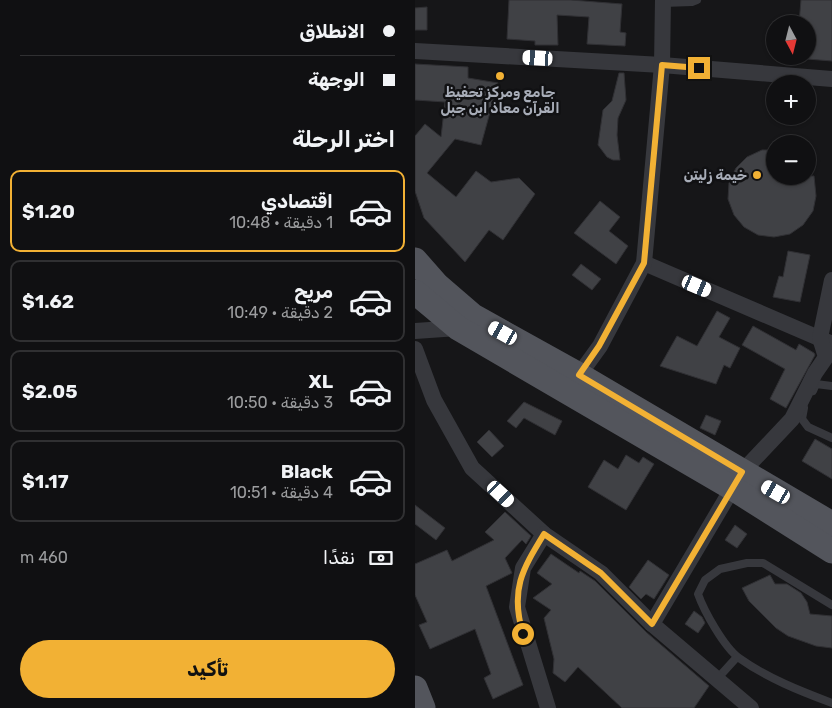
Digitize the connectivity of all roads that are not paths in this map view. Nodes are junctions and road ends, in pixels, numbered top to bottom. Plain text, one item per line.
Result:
1 (697, 0) edge
2 (663, 2) edge
3 (415, 51) edge
4 (662, 65) junction
5 (832, 78) edge
6 (415, 260) edge
7 (644, 263) junction
8 (832, 280) edge
9 (415, 292) edge
10 (458, 328) junction
11 (415, 331) edge
12 (826, 341) edge
13 (415, 350) edge
14 (579, 375) junction
15 (832, 386) edge
16 (832, 438) edge
17 (738, 481) junction
18 (832, 524) edge
19 (544, 534) junction
20 (832, 551) edge
21 (832, 605) edge
22 (652, 624) junction
23 (737, 657) junction
24 (716, 680) junction
25 (415, 688) edge
26 (546, 702) edge
27 (832, 703) edge
28 (423, 708) edge
29 (558, 708) edge
30 (751, 708) edge

1 - 2 lane
2 - 4 street
3 - 4 street
4 - 5 street
4 - 7 street
6 - 14 main road
7 - 12 street
7 - 14 street
8 - 12 street
9 - 10 main road
10 - 11 street
10 - 17 main road
12 - 17 street
13 - 19 street
14 - 17 main road
15 - 16 lane
17 - 18 main road
17 - 20 main road
17 - 22 street
19 - 22 street
19 - 26 street
21 - 23 lane
22 - 24 street
23 - 24 lane
23 - 27 lane
24 - 30 street
25 - 28 main road
26 - 29 street

